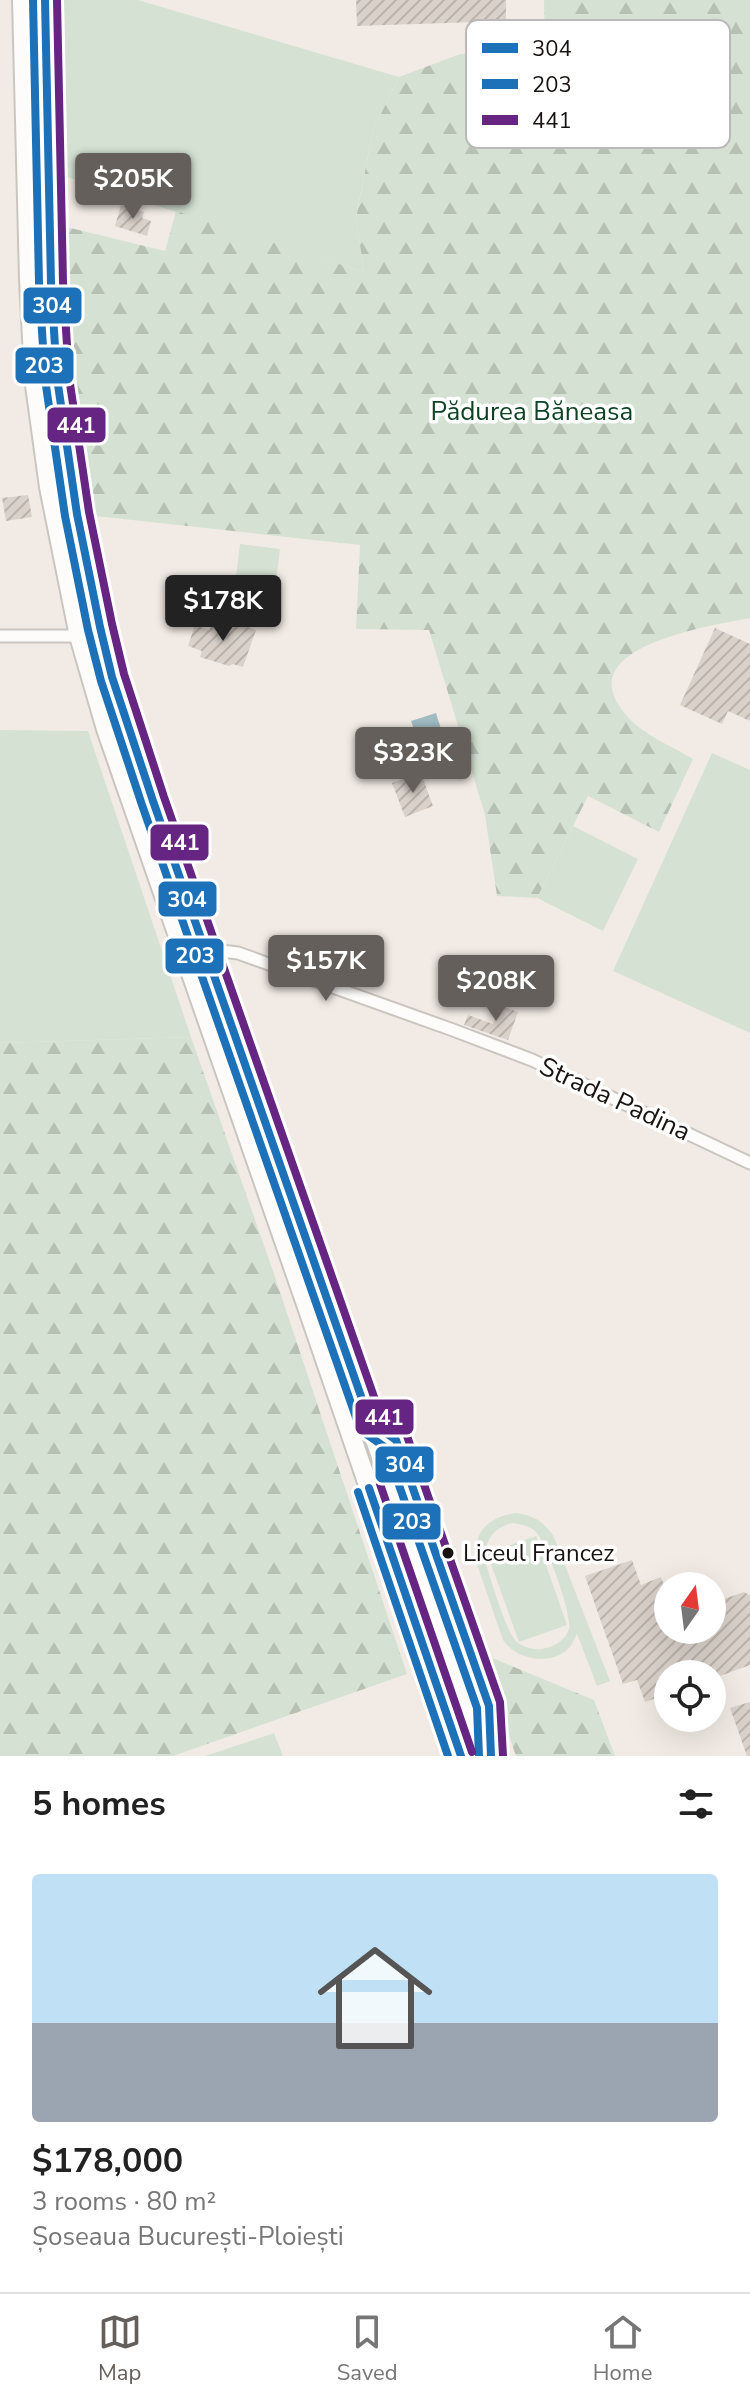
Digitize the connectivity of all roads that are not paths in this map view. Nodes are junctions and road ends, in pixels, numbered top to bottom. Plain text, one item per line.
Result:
1 (22, 0) edge
2 (45, 0) edge
3 (0, 636) edge
4 (79, 636) junction
5 (205, 949) junction
6 (750, 1163) edge
7 (461, 1756) edge
8 (485, 1756) edge

1 - 4 highway
2 - 5 highway
3 - 4 street
4 - 7 highway
5 - 6 street, Strada Padina
5 - 8 highway

